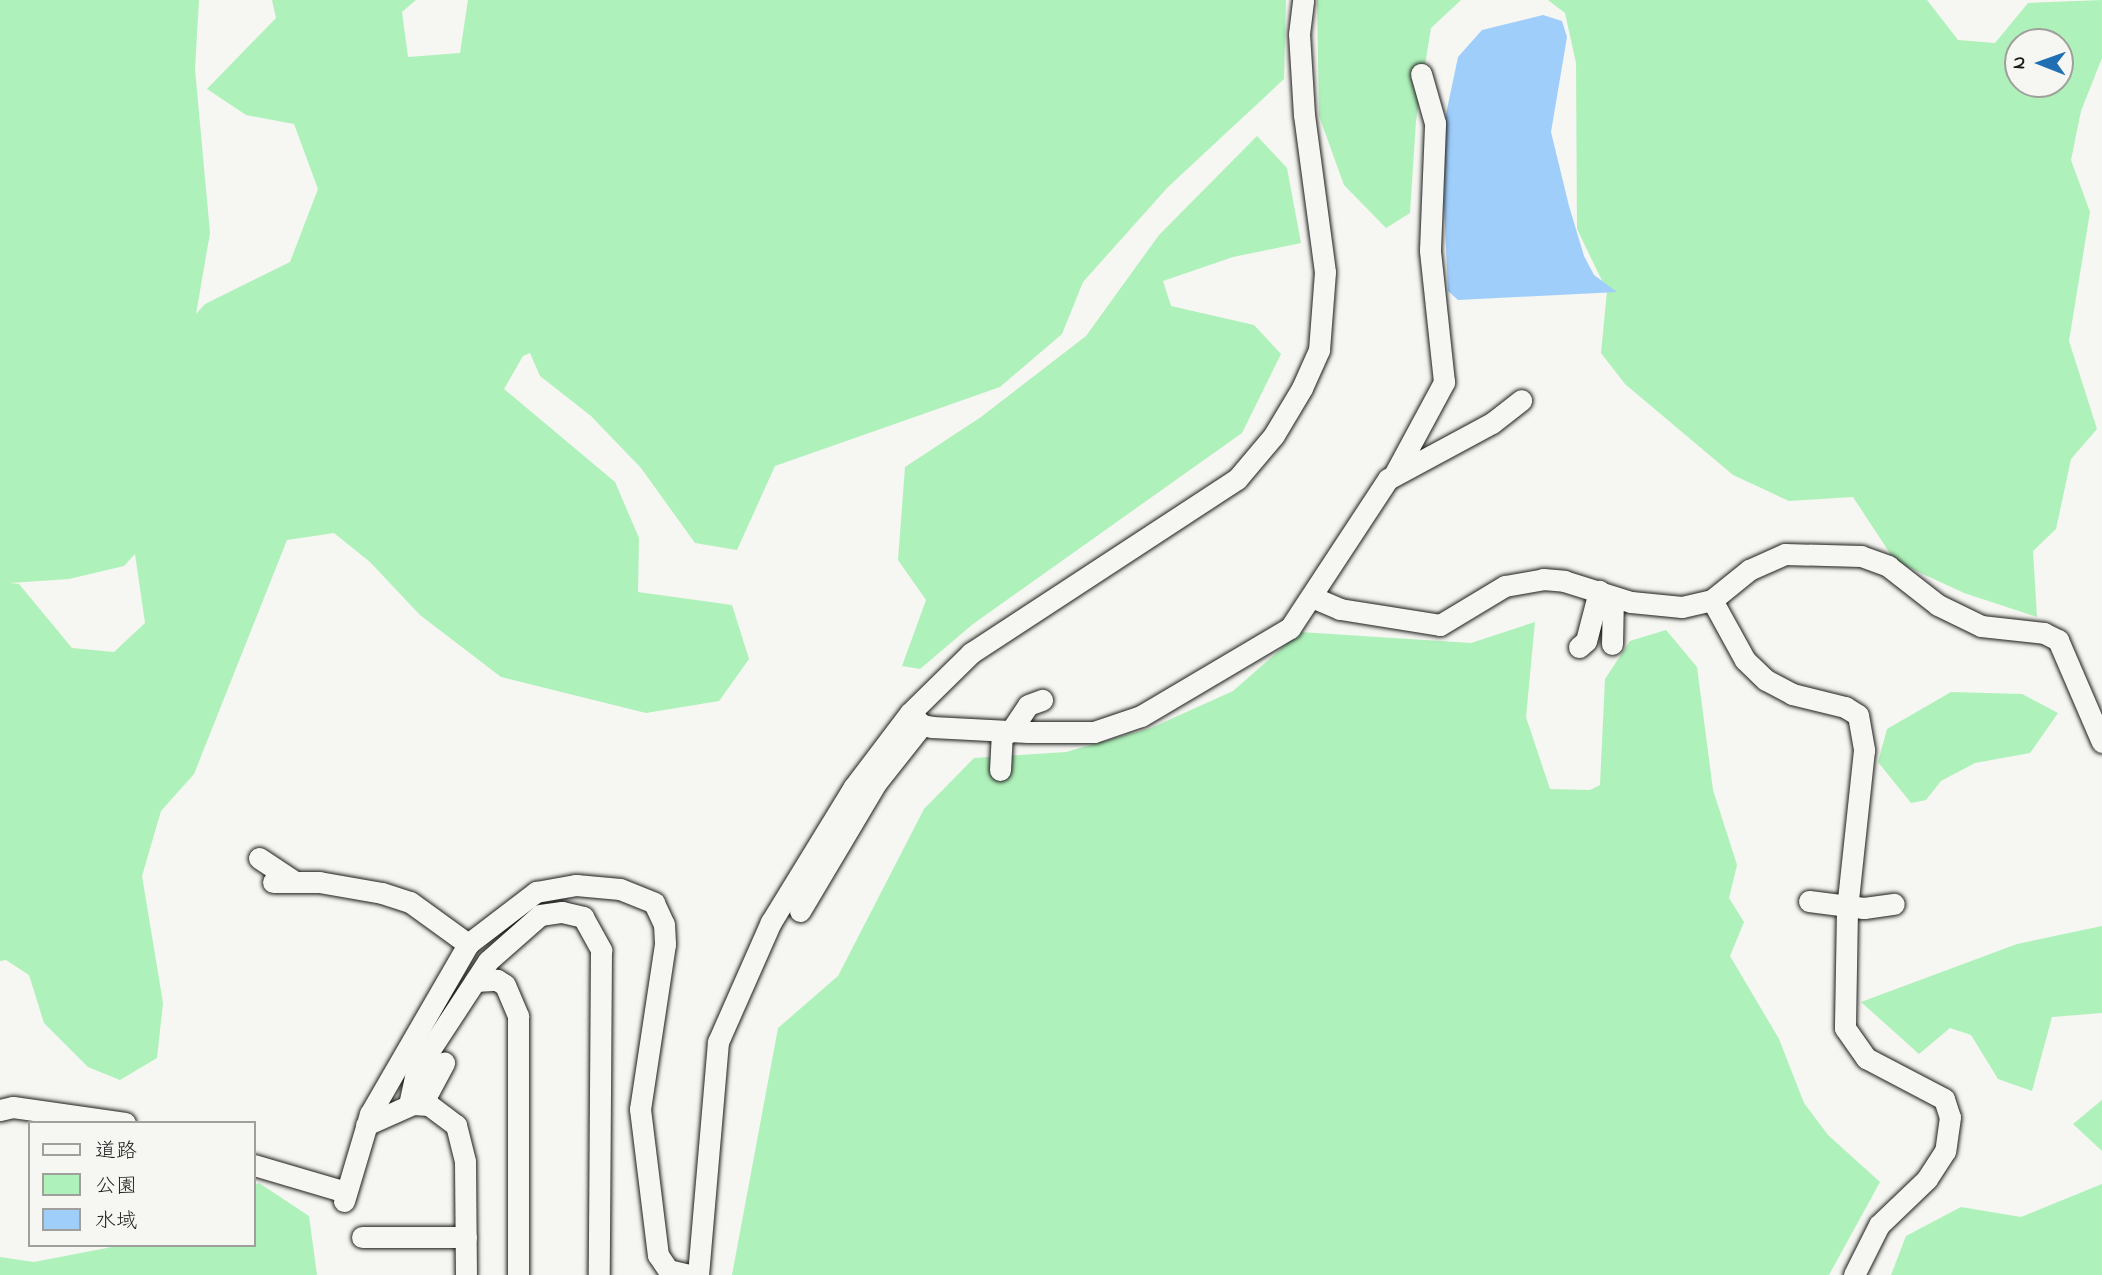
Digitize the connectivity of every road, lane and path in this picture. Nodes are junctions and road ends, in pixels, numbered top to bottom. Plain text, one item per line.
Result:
1 (1303, 0) edge
2 (1421, 74) dead end
3 (1521, 400) dead end
4 (1394, 475) junction
5 (1606, 594) junction
6 (1312, 597) junction
7 (1712, 600) junction
8 (1612, 644) dead end
9 (1579, 647) dead end
10 (1042, 700) dead end
11 (916, 719) junction
12 (1006, 732) junction
13 (2102, 742) edge
14 (1000, 770) dead end
15 (259, 858) dead end
16 (273, 882) dead end
17 (295, 882) junction
18 (1809, 901) dead end
19 (1894, 904) dead end
20 (1847, 907) junction
21 (800, 911) dead end
22 (468, 944) junction
23 (475, 981) junction
24 (444, 1063) dead end
25 (415, 1105) junction
26 (0, 1111) edge
27 (111, 1121) edge
28 (366, 1125) junction
29 (256, 1166) edge
30 (362, 1237) dead end
31 (466, 1237) junction
32 (466, 1275) edge
33 (518, 1275) edge
34 (599, 1275) edge
35 (690, 1275) edge
36 (698, 1275) edge
37 (1854, 1275) edge

1 - 11 street
2 - 4 street
3 - 4 street
4 - 6 street
5 - 6 street
5 - 7 street
5 - 8 street
5 - 9 street
6 - 12 street
7 - 13 street
7 - 20 street
10 - 12 street
11 - 12 street
11 - 21 street
11 - 36 street
12 - 14 street
15 - 17 street
16 - 17 street
17 - 22 street
18 - 20 street
19 - 20 street
20 - 37 street
22 - 28 street
22 - 35 street
23 - 25 street
23 - 33 street
23 - 34 street
24 - 25 street
25 - 28 street
25 - 31 street
26 - 27 street
28 - 29 street
30 - 31 street
31 - 32 street

